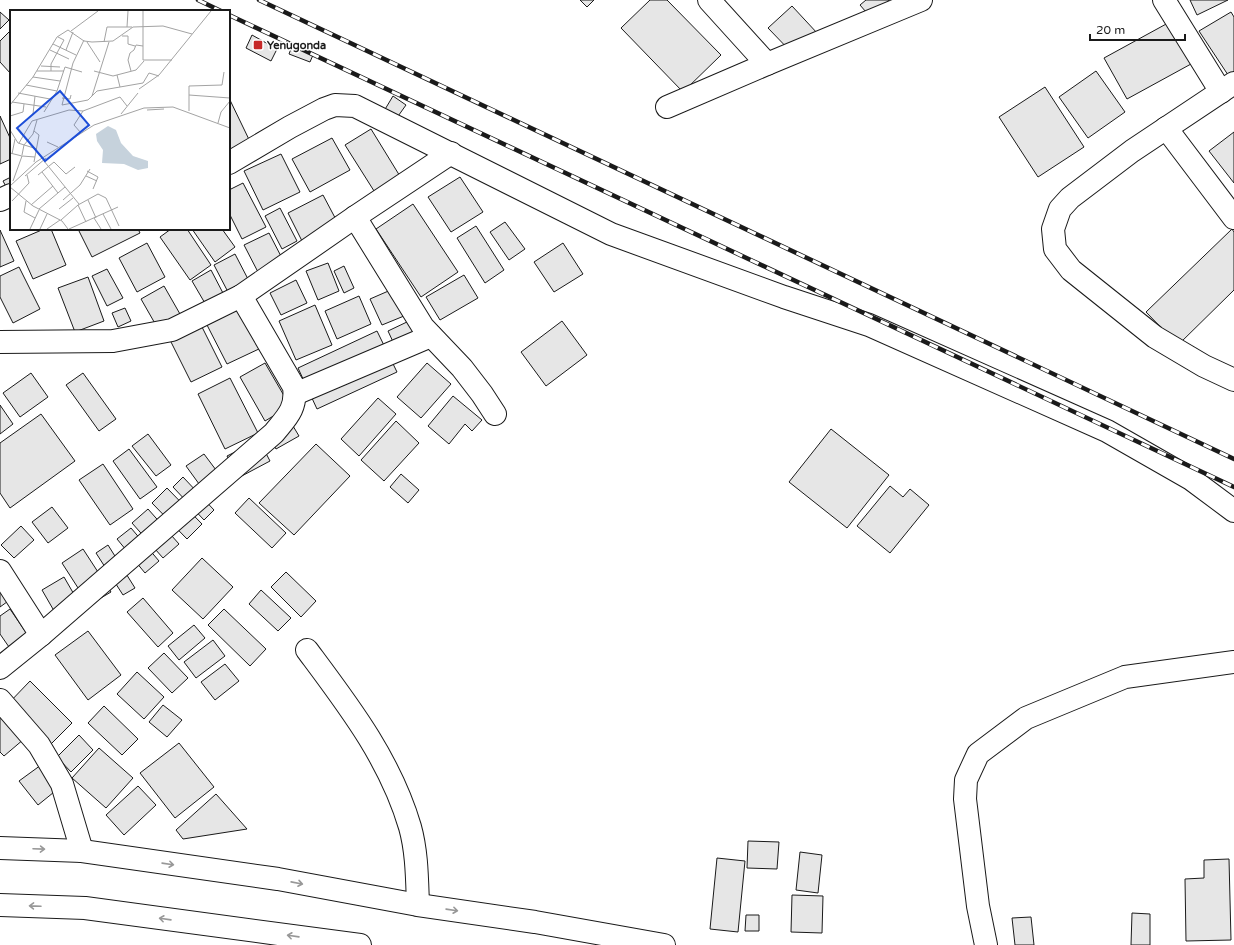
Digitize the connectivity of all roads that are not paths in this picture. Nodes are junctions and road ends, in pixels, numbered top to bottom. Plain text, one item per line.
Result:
1 (709, 0) edge
2 (921, 0) edge
3 (1164, 0) edge
4 (767, 64) junction
5 (1228, 88) edge
6 (668, 107) dead end
7 (1166, 128) junction
8 (451, 153) junction
9 (230, 162) edge
10 (10, 195) edge
11 (0, 200) edge
12 (355, 217) junction
13 (1234, 218) edge
14 (241, 296) junction
15 (431, 336) junction
16 (0, 342) edge
17 (1234, 380) edge
18 (295, 394) junction
19 (495, 414) dead end
20 (1234, 511) edge
21 (0, 571) edge
22 (42, 635) junction
23 (307, 650) dead end
24 (1234, 662) edge
25 (0, 668) edge
26 (0, 700) edge
27 (0, 848) edge
28 (82, 851) junction
29 (0, 905) edge
30 (418, 906) junction
31 (360, 945) edge
32 (664, 945) edge
33 (986, 945) edge

1 - 4 main road
2 - 4 main road
3 - 5 main road
4 - 6 main road
5 - 7 main road
7 - 13 main road
7 - 17 main road
8 - 9 main road
8 - 12 main road
8 - 20 main road
10 - 11 main road
12 - 14 main road
12 - 15 main road
14 - 16 main road
14 - 18 main road
15 - 18 main road
15 - 19 main road
18 - 22 main road
21 - 22 main road
22 - 25 main road
23 - 30 main road
24 - 33 main road
26 - 28 main road
27 -> 28 main road
28 -> 30 main road
31 -> 29 main road
30 -> 32 main road

